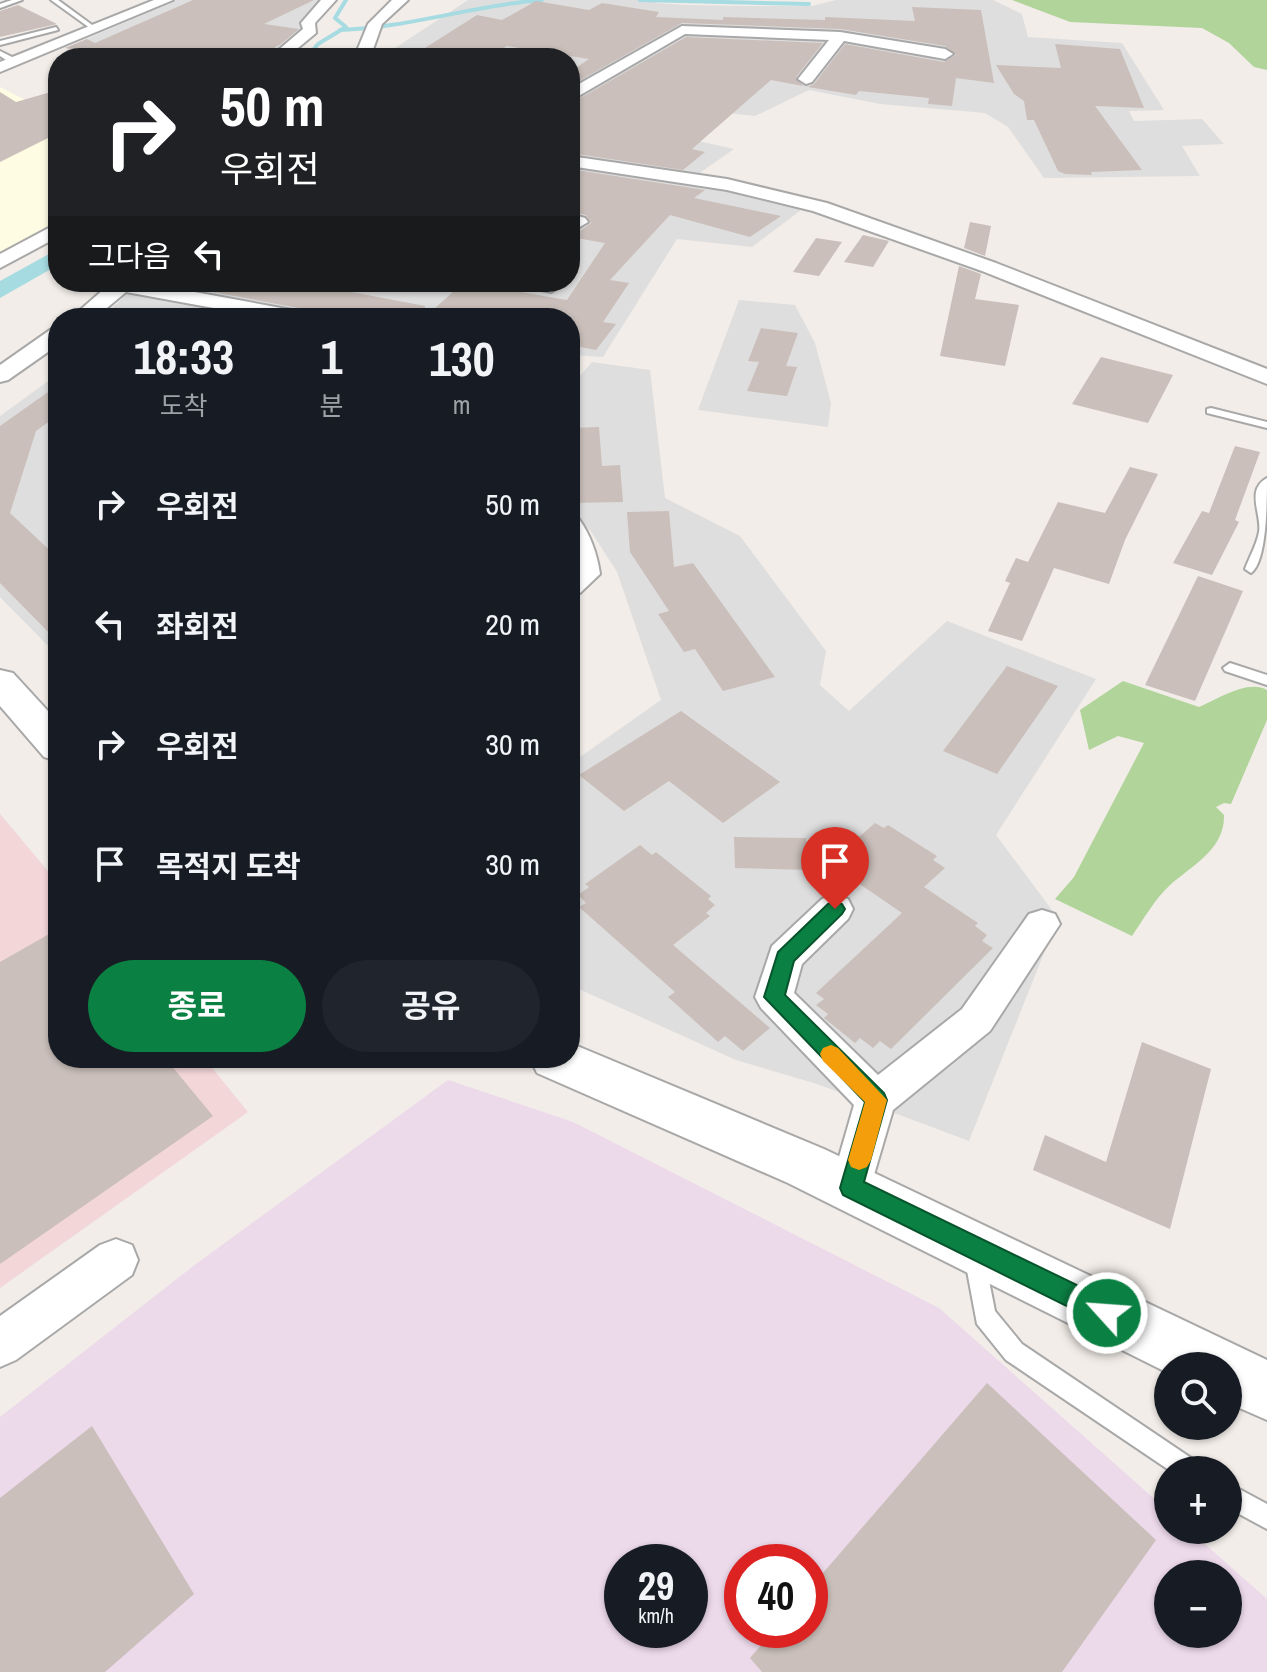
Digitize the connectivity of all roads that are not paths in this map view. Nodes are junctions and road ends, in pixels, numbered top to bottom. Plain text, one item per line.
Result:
1 (19, 0) edge
2 (54, 0) edge
3 (166, 0) edge
4 (329, 0) edge
5 (401, 0) edge
6 (0, 6) edge
7 (367, 9) dead end
8 (382, 13) junction
9 (56, 29) dead end
10 (96, 30) junction
11 (840, 36) junction
12 (0, 43) edge
13 (49, 48) edge
14 (289, 48) edge
15 (365, 48) edge
16 (48, 49) edge
17 (0, 53) edge
18 (945, 54) dead end
19 (8, 64) edge
20 (806, 79) dead end
21 (580, 90) edge
22 (580, 163) edge
23 (48, 235) edge
24 (0, 262) edge
25 (114, 292) edge
26 (166, 292) edge
27 (94, 308) edge
28 (250, 308) edge
29 (48, 342) edge
30 (0, 375) edge
31 (1267, 377) edge
32 (1211, 411) dead end
33 (1267, 425) edge
34 (1267, 482) edge
35 (580, 546) edge
36 (1251, 569) dead end
37 (580, 579) edge
38 (1230, 668) dead end
39 (1267, 680) edge
40 (0, 682) edge
41 (48, 736) edge
42 (835, 909) dead end
43 (1042, 924) dead end
44 (577, 1068) edge
45 (876, 1100) junction
46 (851, 1188) junction
47 (972, 1247) junction
48 (116, 1260) dead end
49 (0, 1344) edge
50 (1186, 1352) edge
51 (1242, 1379) edge
52 (1267, 1391) edge
53 (1168, 1456) edge
54 (1242, 1503) edge
55 (1267, 1517) edge

1 - 6 lane
2 - 10 lane
3 - 10 street
4 - 14 street
5 - 8 street
7 - 8 street
8 - 15 street
9 - 12 lane
10 - 13 street
11 - 18 street
11 - 20 street
11 - 21 street
16 - 19 street
17 - 19 lane
22 - 31 street
23 - 24 street
25 - 27 street
26 - 28 street
29 - 30 street
32 - 33 lane
34 - 36 lane
35 - 37 street
38 - 39 lane
40 - 41 street
42 - 45 street
43 - 45 street
44 - 46 street
45 - 46 street
46 - 47 street
47 - 50 street
47 - 53 lane
48 - 49 street
51 - 52 street
54 - 55 lane

